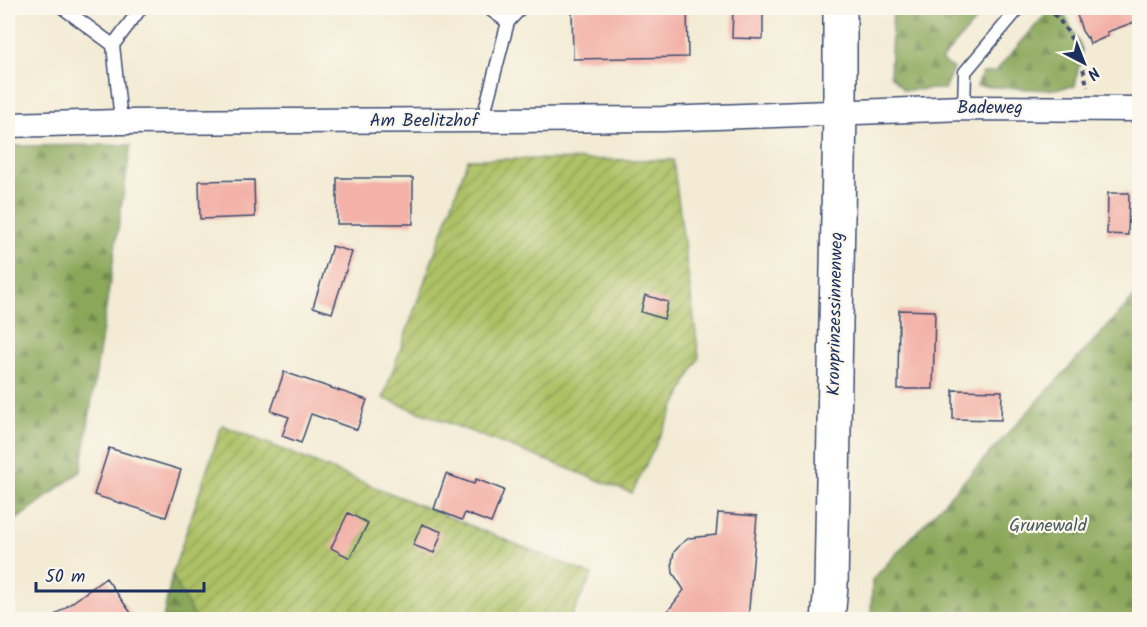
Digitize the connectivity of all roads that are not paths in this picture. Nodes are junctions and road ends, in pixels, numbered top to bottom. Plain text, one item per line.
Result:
1 (63, 8) edge
2 (141, 8) edge
3 (488, 8) edge
4 (521, 8) edge
5 (840, 8) edge
6 (1019, 8) edge
7 (508, 22) junction
8 (113, 45) junction
9 (964, 108) junction
10 (1140, 109) edge
11 (840, 111) junction
12 (487, 121) junction
13 (119, 122) junction
14 (8, 125) edge
15 (828, 620) edge

1 - 8 lane
2 - 8 lane
3 - 7 lane
4 - 7 lane
5 - 11 main road, Kronprinzessinnenweg
6 - 9 lane
7 - 12 lane
8 - 13 lane
9 - 10 street, Badeweg
9 - 11 street, Badeweg
11 - 12 street, Am Beelitzhof
11 - 15 main road, Kronprinzessinnenweg
12 - 13 street, Am Beelitzhof
13 - 14 street, Am Beelitzhof

